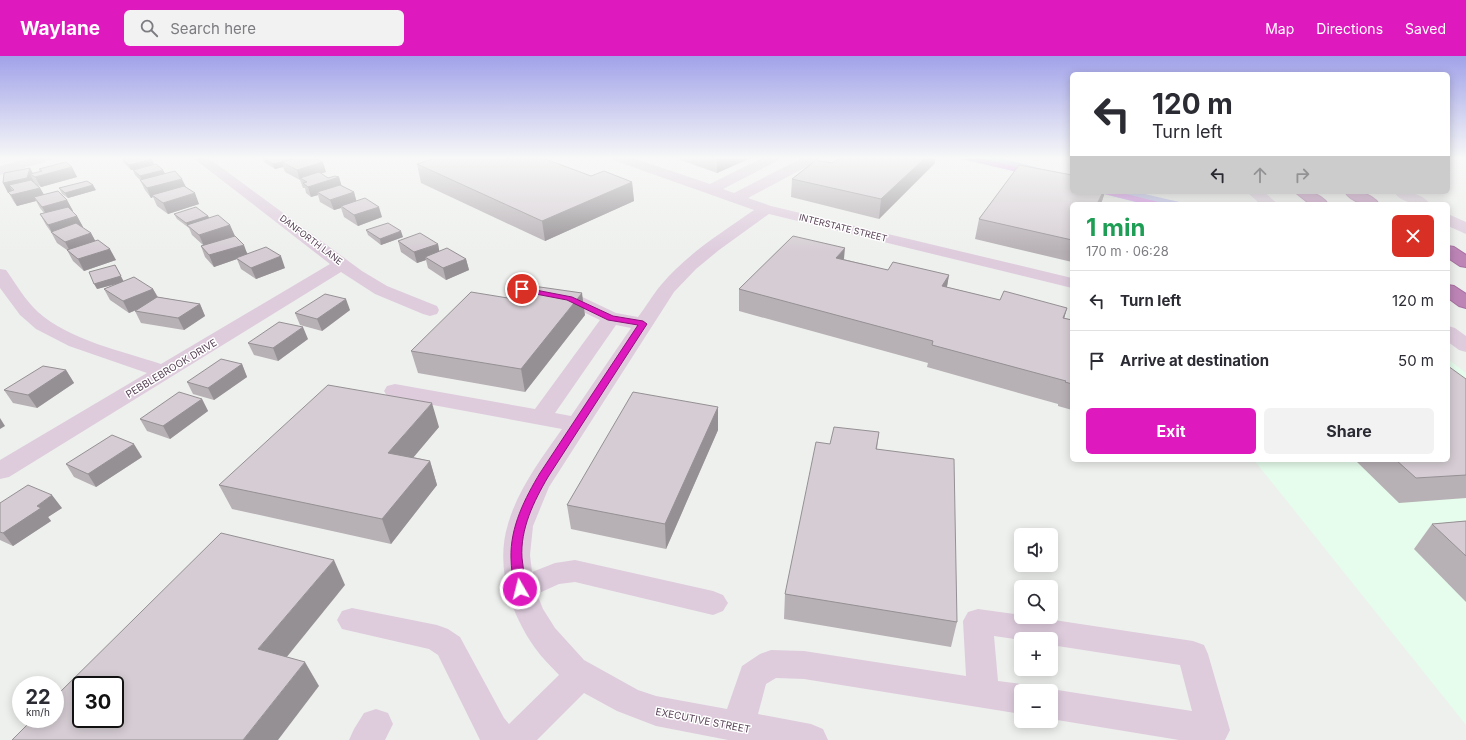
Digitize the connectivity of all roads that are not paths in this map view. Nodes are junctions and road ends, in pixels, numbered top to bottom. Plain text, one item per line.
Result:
1 (243, 189) edge
2 (711, 189) edge
3 (753, 189) edge
4 (1257, 194) edge
5 (1305, 194) edge
6 (1355, 194) edge
7 (1404, 194) edge
8 (736, 198) junction
9 (1267, 202) edge
10 (1317, 202) edge
11 (1368, 202) edge
12 (1418, 202) edge
13 (766, 209) junction
14 (1455, 220) edge
15 (1466, 229) edge
16 (1450, 252) edge
17 (1466, 262) edge
18 (343, 264) junction
19 (0, 274) edge
20 (1070, 283) edge
21 (522, 289) dead end
22 (1450, 291) edge
23 (1466, 302) edge
24 (430, 310) dead end
25 (611, 318) junction
26 (643, 324) junction
27 (1450, 334) edge
28 (1466, 346) edge
29 (164, 372) junction
30 (395, 391) dead end
31 (540, 418) junction
32 (577, 424) junction
33 (0, 471) edge
34 (520, 589) junction
35 (712, 603) dead end
36 (352, 620) dead end
37 (581, 675) junction
38 (984, 693) junction
39 (1014, 698) edge
40 (1058, 705) edge
41 (738, 727) junction
42 (1215, 735) edge
43 (501, 740) edge
44 (516, 740) edge
45 (811, 740) edge

1 - 18 street, DANFORTH LANE
2 - 8 street, INTERSTATE STREET
3 - 8 street
4 - 9 street
5 - 10 highway
6 - 11 highway
7 - 12 street
8 - 13 street, INTERSTATE STREET
13 - 20 street, INTERSTATE STREET
13 - 26 street, EXECUTIVE STREET
14 - 15 street
16 - 17 highway
18 - 24 street, DANFORTH LANE
18 - 29 street, PEBBLEBROOK DRIVE
19 - 29 street
21 - 25 street
22 - 23 highway
25 - 26 street
25 - 31 street
26 - 32 street, EXECUTIVE STREET
27 - 28 street
29 - 33 street, PEBBLEBROOK DRIVE
30 - 31 street
31 - 32 street
32 - 34 street, EXECUTIVE STREET
34 - 35 street
34 - 37 street, EXECUTIVE STREET
36 - 43 street
37 - 41 street, EXECUTIVE STREET
37 - 44 street
38 - 39 street
38 - 41 street
38 - 42 street
40 - 42 street
41 - 45 street, EXECUTIVE STREET

